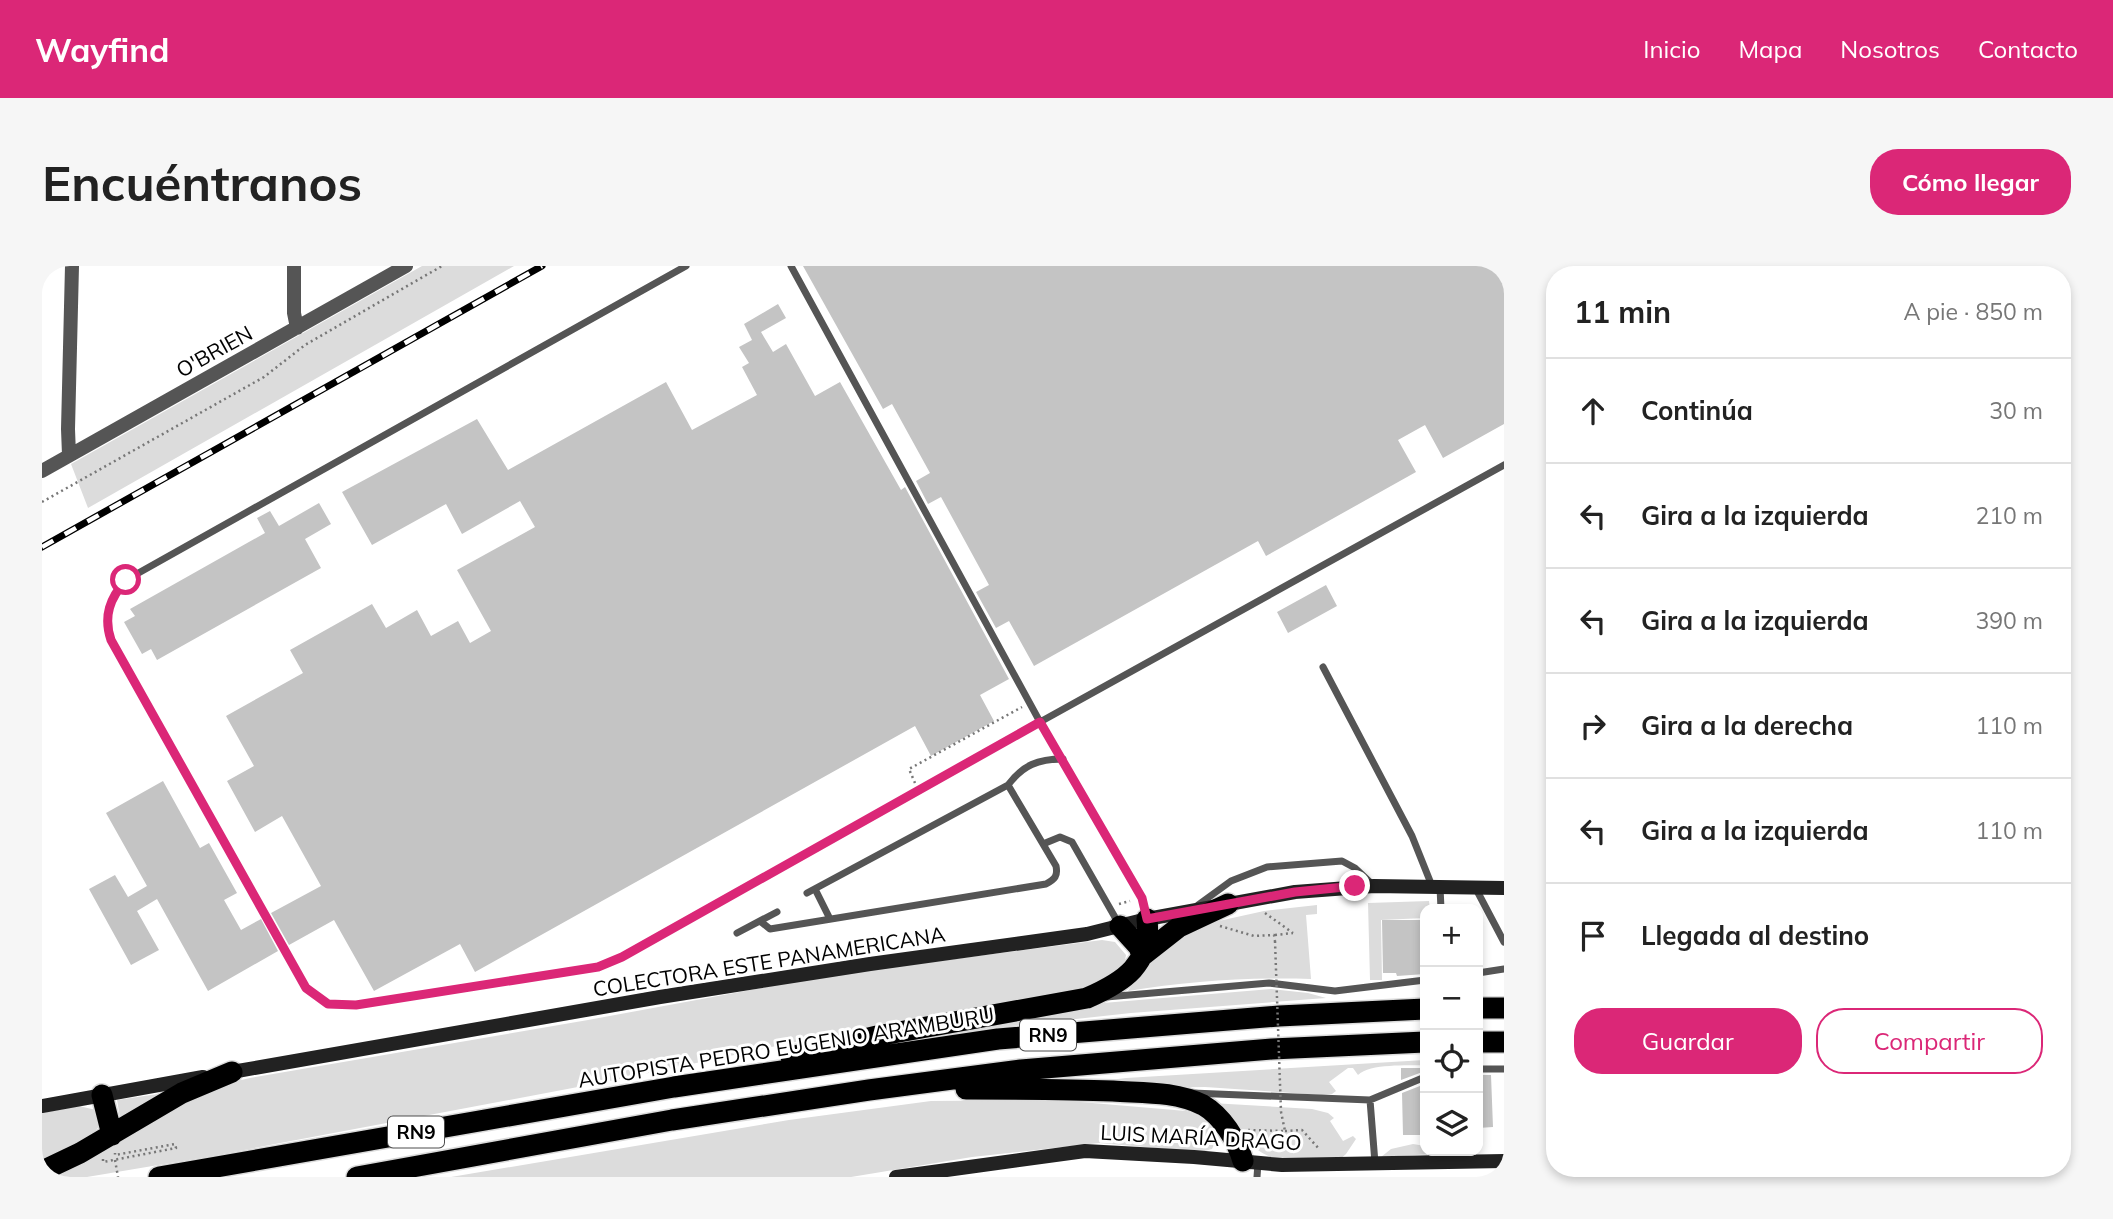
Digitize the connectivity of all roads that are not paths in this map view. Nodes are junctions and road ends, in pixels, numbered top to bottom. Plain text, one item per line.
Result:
1 (72, 266) edge
2 (294, 266) edge
3 (406, 266) edge
4 (686, 266) edge
5 (791, 266) edge
6 (297, 328) junction
7 (69, 455) junction
8 (1504, 465) edge
9 (42, 471) edge
10 (1323, 667) dead end
11 (1040, 722) junction
12 (1063, 759) junction
13 (1008, 785) junction
14 (1043, 844) junction
15 (1374, 886) junction
16 (1436, 886) junction
17 (1475, 887) junction
18 (1504, 888) edge
19 (815, 889) junction
20 (807, 893) dead end
21 (1228, 904) junction
22 (1440, 904) edge
23 (1192, 910) junction
24 (777, 912) dead end
25 (830, 919) junction
26 (1147, 919) junction
27 (760, 921) junction
28 (1120, 926) junction
29 (737, 933) dead end
30 (1504, 942) edge
31 (1142, 956) junction
32 (1504, 968) edge
33 (1483, 972) edge
34 (1420, 981) edge
35 (1087, 998) junction
36 (1483, 1008) edge
37 (1504, 1008) edge
38 (1420, 1009) edge
39 (1420, 1042) edge
40 (1483, 1042) edge
41 (1504, 1042) edge
42 (1483, 1069) edge
43 (1504, 1069) edge
44 (232, 1072) junction
45 (1420, 1079) edge
46 (674, 1087) junction
47 (869, 1090) junction
48 (1170, 1094) junction
49 (102, 1096) junction
50 (1370, 1100) junction
51 (42, 1106) edge
52 (114, 1150) junction
53 (1461, 1156) edge
54 (1504, 1160) edge
55 (1375, 1163) junction
56 (1253, 1167) edge
57 (42, 1171) edge
58 (987, 1171) edge
59 (1285, 1171) edge
60 (159, 1177) edge
61 (357, 1177) edge
62 (897, 1177) edge

1 - 7 street
2 - 6 street
3 - 6 street, O'BRIEN
4 - 11 lane
5 - 11 lane
6 - 7 street, O'BRIEN
7 - 9 street, O'BRIEN
8 - 11 lane
10 - 16 lane
11 - 12 lane
12 - 13 lane
12 - 26 lane
13 - 14 lane
13 - 19 lane
14 - 25 lane
14 - 28 lane
15 - 16 street, COLECTORA ESTE PANAMERICANA
15 - 21 street, COLECTORA ESTE PANAMERICANA
15 - 23 lane
16 - 17 street, COLECTORA ESTE PANAMERICANA
16 - 22 lane
17 - 18 street, COLECTORA ESTE PANAMERICANA
17 - 30 lane
19 - 20 lane
19 - 25 lane
21 - 23 street, COLECTORA ESTE PANAMERICANA
21 - 31 highway
23 - 26 street, COLECTORA ESTE PANAMERICANA
24 - 27 lane
25 - 27 lane
26 - 28 street, COLECTORA ESTE PANAMERICANA
26 - 31 highway
27 - 29 lane
28 - 31 highway
28 - 44 street, COLECTORA ESTE PANAMERICANA
31 - 35 highway
32 - 33 lane
34 - 35 lane
35 - 46 highway
36 - 37 highway
38 - 46 highway, AUTOPISTA PEDRO EUGENIO ARAMBURU / RN9
39 - 47 highway, RN9
40 - 41 highway
42 - 43 lane
44 - 49 street, COLECTORA ESTE PANAMERICANA
44 - 52 highway
45 - 50 lane
46 - 60 highway, AUTOPISTA PEDRO EUGENIO ARAMBURU / RN9
47 - 48 highway
47 - 61 highway, RN9
48 - 50 lane
48 - 56 highway
49 - 51 street, COLECTORA ESTE PANAMERICANA
49 - 52 highway
50 - 55 lane
52 - 57 highway
53 - 54 street, LUIS MARÍA DRAGO
53 - 55 street, LUIS MARÍA DRAGO
55 - 59 street, LUIS MARÍA DRAGO
56 - 58 street, LUIS MARÍA DRAGO
56 - 59 street, LUIS MARÍA DRAGO
58 - 62 street, LUIS MARÍA DRAGO

